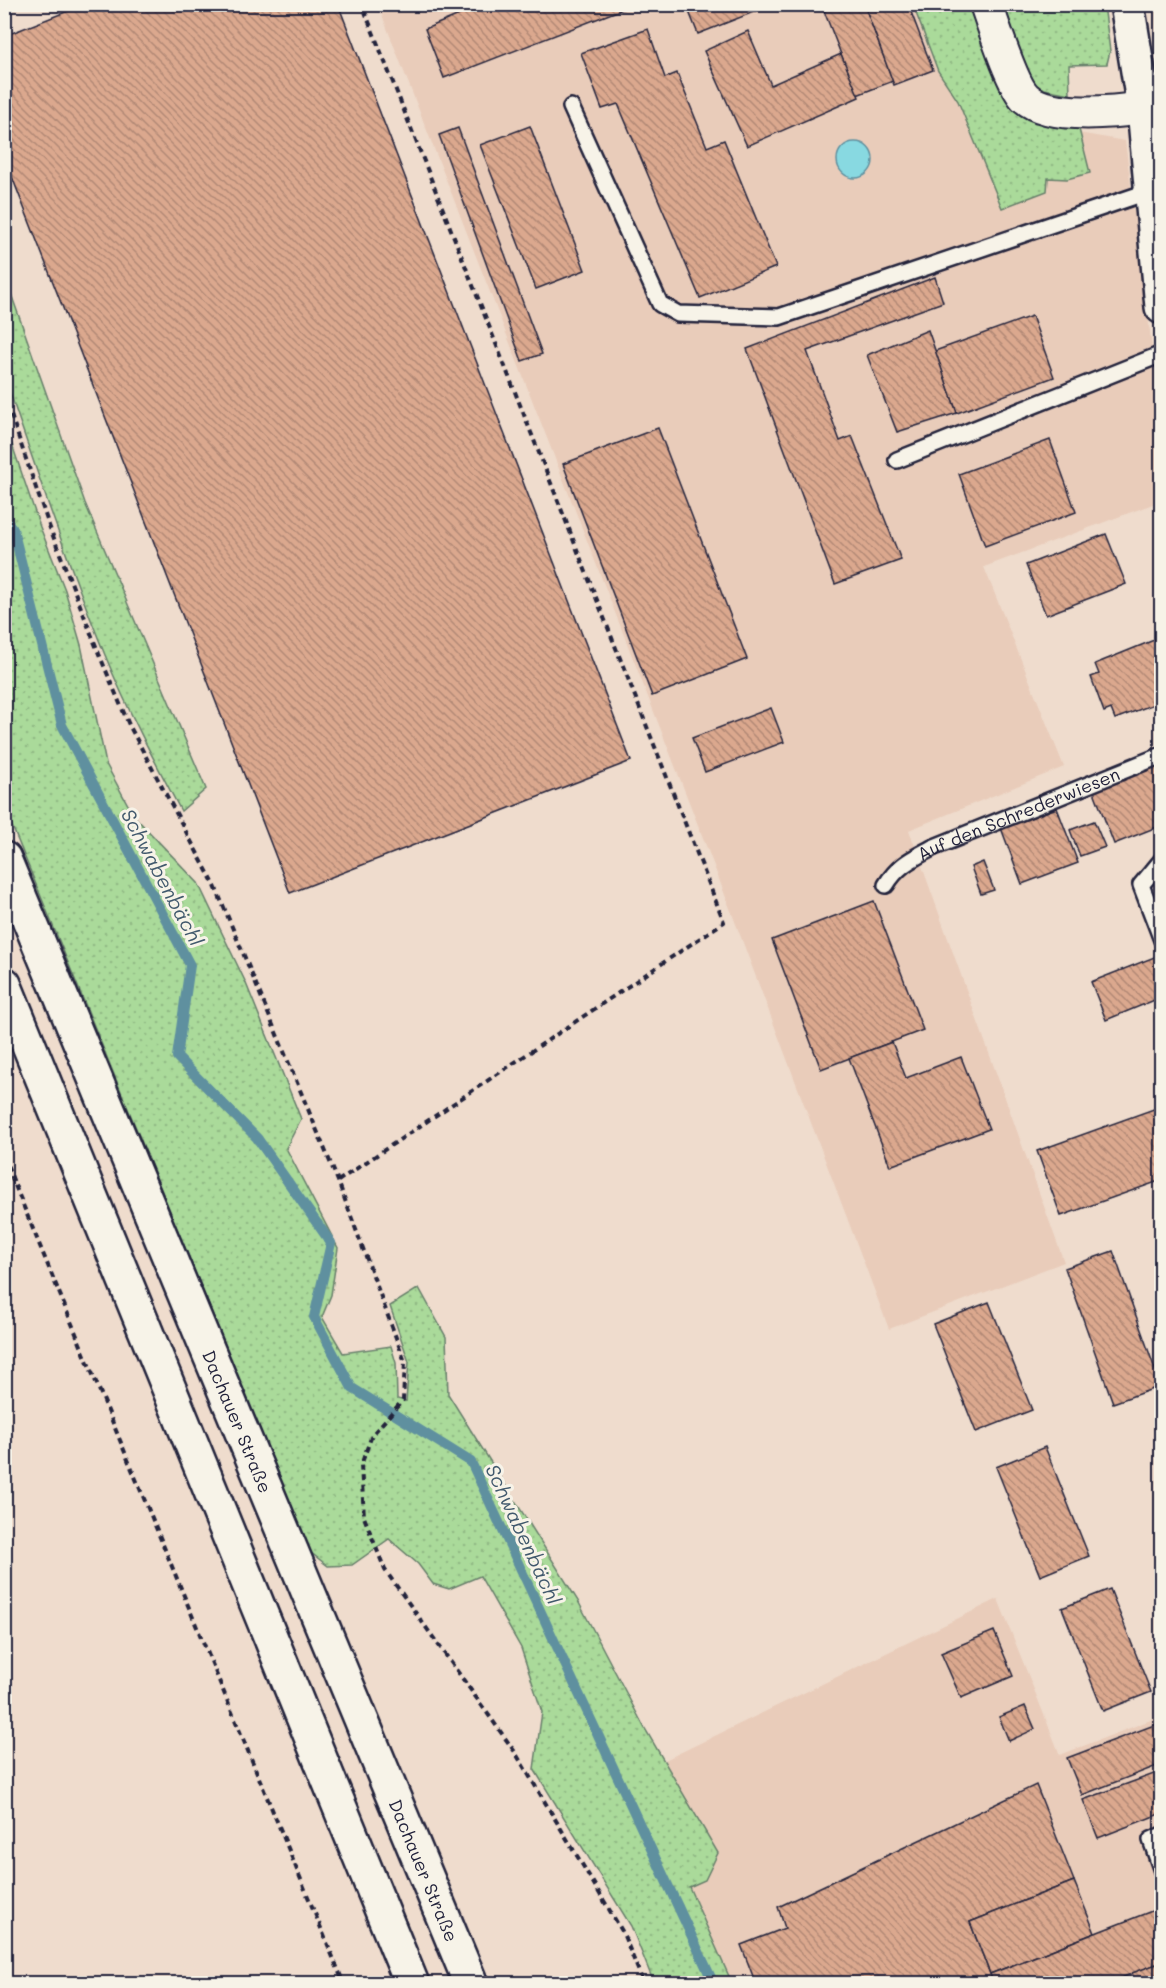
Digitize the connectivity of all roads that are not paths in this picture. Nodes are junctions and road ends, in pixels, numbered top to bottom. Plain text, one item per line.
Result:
1 (986, 4) edge
2 (1127, 4) edge
3 (571, 107) dead end
4 (1144, 108) junction
5 (1150, 191) junction
6 (1161, 307) edge
7 (1161, 354) edge
8 (897, 460) dead end
9 (1161, 755) edge
10 (4, 859) edge
11 (1161, 860) edge
12 (886, 885) dead end
13 (1161, 940) edge
14 (4, 984) edge
15 (1161, 1835) edge
16 (1161, 1871) edge
17 (412, 1983) edge
18 (471, 1983) edge

1 - 4 street
2 - 4 main road
3 - 5 lane
4 - 5 main road
5 - 6 main road
7 - 8 lane
9 - 12 lane, Auf den Schrederwiesen
10 - 18 main road, Dachauer Straße
11 - 13 lane
14 - 17 main road
15 - 16 lane

